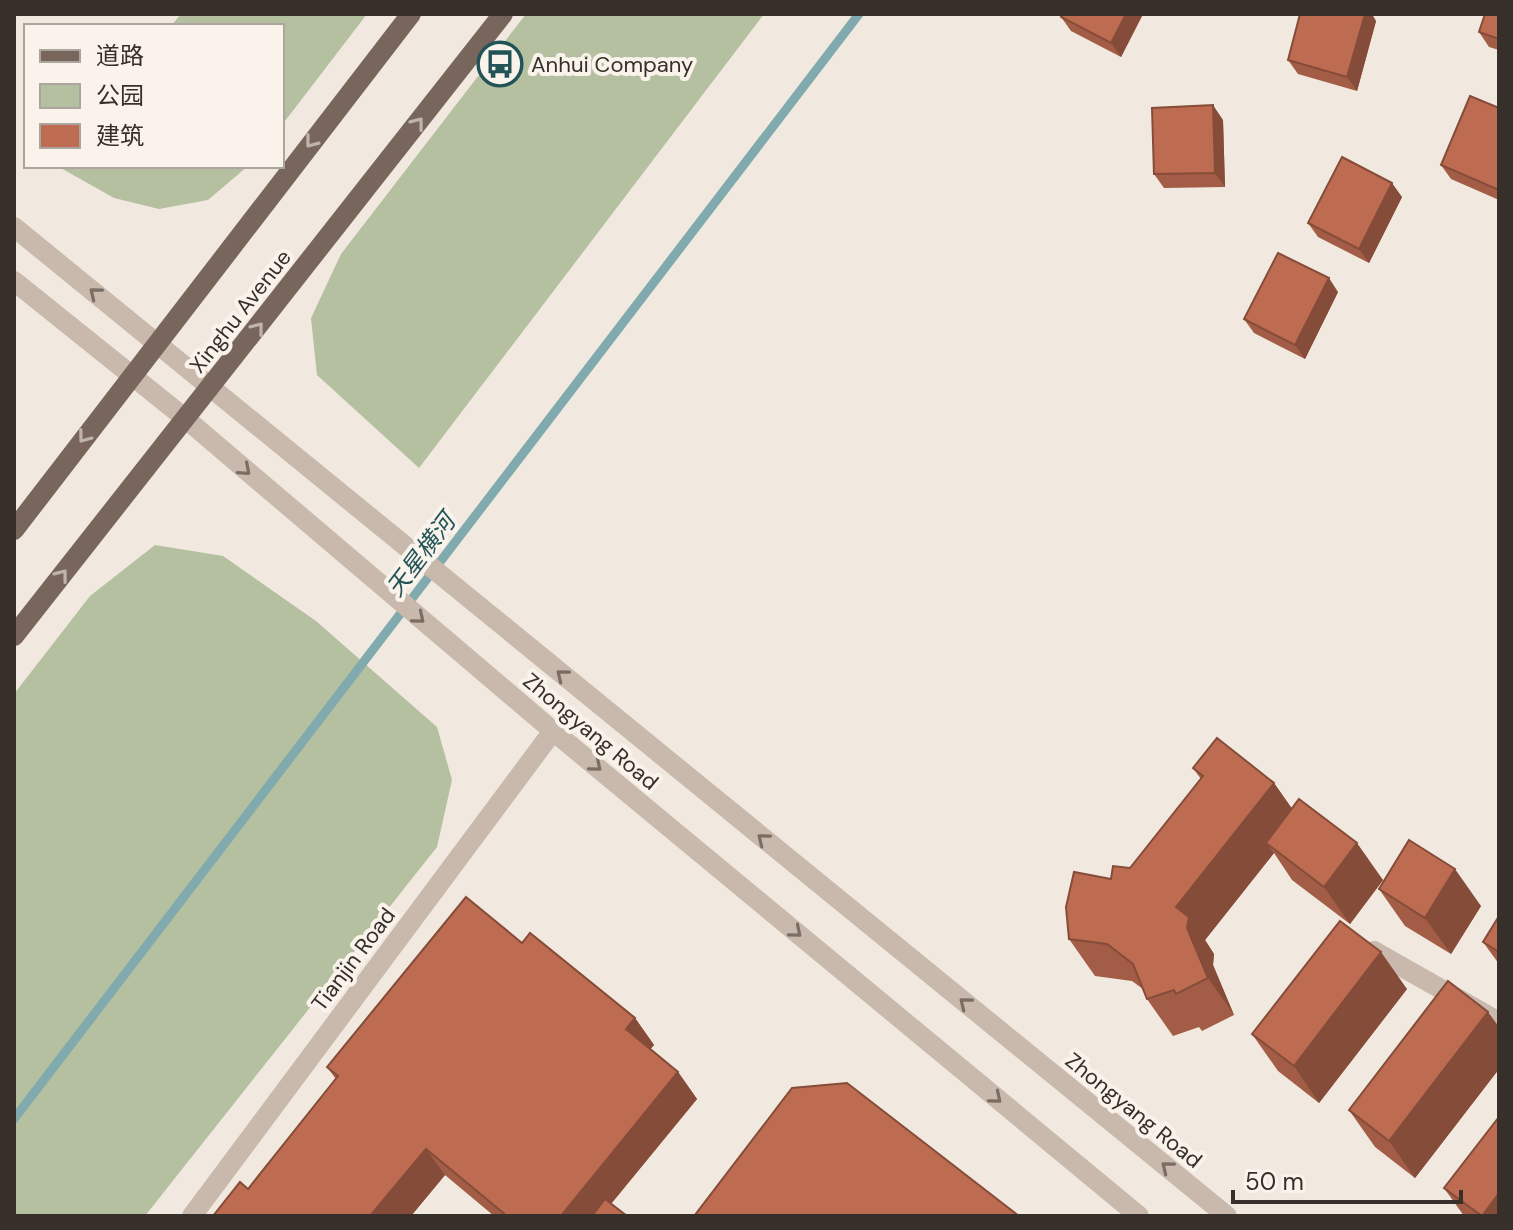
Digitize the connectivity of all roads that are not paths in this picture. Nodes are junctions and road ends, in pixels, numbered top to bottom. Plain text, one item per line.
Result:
1 (411, 14) edge
2 (503, 14) edge
3 (14, 227) edge
4 (14, 281) edge
5 (156, 342) junction
6 (131, 375) junction
7 (210, 390) junction
8 (186, 419) junction
9 (14, 530) edge
10 (14, 636) edge
11 (553, 731) junction
12 (1374, 951) edge
13 (1499, 1022) edge
14 (1202, 1208) edge
15 (192, 1216) edge
16 (1139, 1216) edge
17 (1227, 1216) edge

1 -> 5 main road
7 -> 2 main road, Xinghu Avenue
5 -> 3 street, Zhongyang Road
4 - 6 street, Zhongyang Road
5 - 6 main road
5 - 7 street, Zhongyang Road
6 - 8 street, Zhongyang Road
6 -> 9 main road
7 - 8 main road, Xinghu Avenue
14 -> 7 street, Zhongyang Road
10 -> 8 main road, Xinghu Avenue
8 -> 11 street, Zhongyang Road
11 - 15 street, Tianjin Road
11 -> 16 street, Zhongyang Road
12 - 13 street
14 - 17 street, Zhongyang Road

